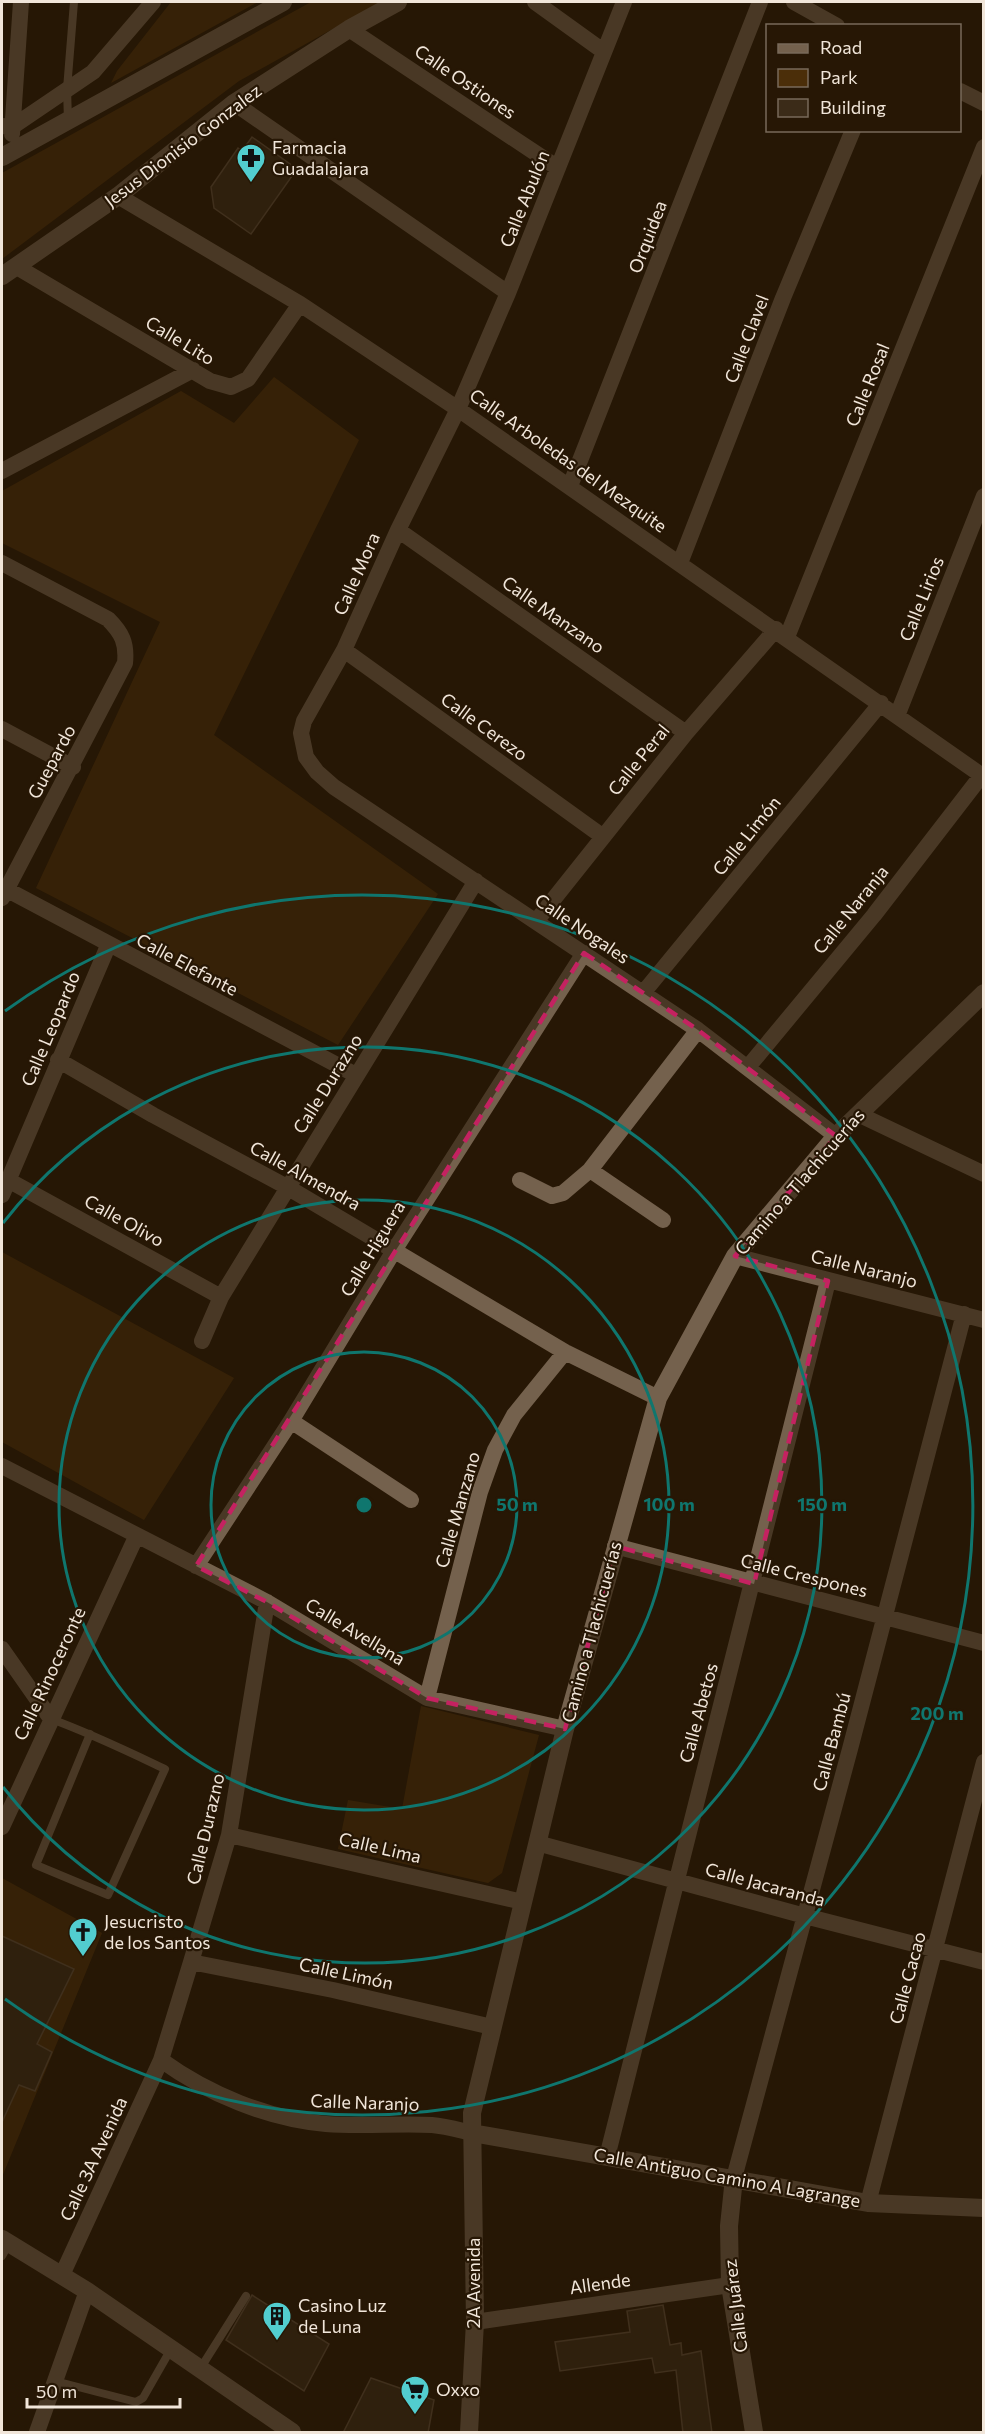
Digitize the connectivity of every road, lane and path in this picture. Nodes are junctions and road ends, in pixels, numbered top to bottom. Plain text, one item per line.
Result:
1 (21, 2) edge
2 (74, 2) edge
3 (153, 2) edge
4 (284, 2) edge
5 (398, 2) edge
6 (535, 2) edge
7 (624, 2) edge
8 (760, 2) edge
9 (794, 2) edge
10 (833, 24) edge
11 (349, 29) junction
12 (603, 51) junction
13 (67, 89) junction
14 (961, 92) edge
15 (234, 103) junction
16 (984, 104) edge
17 (68, 121) junction
18 (7, 127) edge
19 (852, 132) edge
20 (984, 147) edge
21 (8, 154) edge
22 (558, 168) junction
23 (118, 196) junction
24 (9, 271) edge
25 (508, 293) junction
26 (300, 304) junction
27 (193, 370) junction
28 (458, 409) junction
29 (2, 471) edge
30 (570, 486) junction
31 (984, 496) edge
32 (398, 530) junction
33 (2, 563) edge
34 (680, 563) junction
35 (782, 633) junction
36 (344, 650) junction
37 (880, 703) junction
38 (897, 716) junction
39 (2, 729) edge
40 (686, 733) junction
41 (306, 757) joint
42 (73, 767) junction
43 (983, 776) edge
44 (602, 836) junction
45 (476, 881) junction
46 (3, 891) edge
47 (537, 920) junction
48 (108, 946) junction
49 (584, 953) junction
50 (643, 993) junction
51 (984, 993) edge
52 (698, 1030) junction
53 (58, 1060) junction
54 (748, 1067) junction
55 (356, 1075) junction
56 (858, 1114) junction
57 (836, 1136) junction
58 (590, 1170) junction
59 (984, 1174) edge
60 (520, 1180) dead end
61 (287, 1187) junction
62 (5, 1188) edge
63 (663, 1220) dead end
64 (395, 1249) junction
65 (735, 1256) junction
66 (828, 1281) junction
67 (221, 1297) junction
68 (964, 1314) junction
69 (984, 1320) edge
70 (202, 1341) dead end
71 (565, 1352) junction
72 (658, 1398) junction
73 (291, 1421) junction
74 (2, 1466) edge
75 (411, 1500) dead end
76 (136, 1537) junction
77 (615, 1546) junction
78 (196, 1566) junction
79 (754, 1584) junction
80 (267, 1602) junction
81 (885, 1617) junction
82 (984, 1644) edge
83 (2, 1649) edge
84 (427, 1698) junction
85 (51, 1719) junction
86 (565, 1729) junction
87 (90, 1734) junction
88 (984, 1762) edge
89 (2, 1827) edge
90 (229, 1835) junction
91 (537, 1843) junction
92 (675, 1882) junction
93 (523, 1902) junction
94 (805, 1917) junction
95 (936, 1949) junction
96 (191, 1962) junction
97 (984, 1962) edge
98 (492, 2027) junction
99 (161, 2060) junction
100 (472, 2133) junction
101 (608, 2157) junction
102 (734, 2178) junction
103 (868, 2203) junction
104 (984, 2208) edge
105 (4, 2246) edge
106 (62, 2275) junction
107 (730, 2285) junction
108 (87, 2291) junction
109 (246, 2296) dead end
110 (475, 2322) junction
111 (171, 2349) junction
112 (200, 2369) junction
113 (55, 2381) junction
114 (37, 2433) edge
115 (292, 2433) edge
116 (469, 2433) edge
117 (754, 2433) edge

1 - 18 street
2 - 13 lane
3 - 13 street
4 - 17 street
5 - 11 street, Jesus Dionisio Gonzalez
6 - 12 street
7 - 12 street, Calle Abulón
8 - 30 street, Orquidea
9 - 10 street
11 - 15 street, Jesus Dionisio Gonzalez
11 - 22 street, Calle Ostiones
12 - 22 street, Calle Abulón
13 - 17 lane
13 - 18 street
14 - 16 street
15 - 23 street, Jesus Dionisio Gonzalez
15 - 25 street
17 - 21 street
18 - 21 street
19 - 34 street, Calle Clavel
20 - 35 street, Calle Rosal
22 - 25 street, Calle Abulón
23 - 24 street, Jesus Dionisio Gonzalez
23 - 26 street, Calle Arboledas del Mezquite
24 - 27 street, Calle Lito
25 - 28 street, Calle Abulón
26 - 27 street, Calle Lito
26 - 28 street, Calle Arboledas del Mezquite
27 - 29 street
28 - 30 street, Calle Arboledas del Mezquite
28 - 32 street, Calle Mora
30 - 34 street, Calle Arboledas del Mezquite
31 - 38 street, Calle Lirios
32 - 36 street, Calle Mora
32 - 40 street, Calle Manzano
33 - 42 street, Guepardo
34 - 35 street, Calle Arboledas del Mezquite
35 - 37 street, Calle Arboledas del Mezquite
35 - 40 street, Calle Peral
36 - 41 street, Calle Mora
36 - 44 street, Calle Cerezo
37 - 38 street, Calle Arboledas del Mezquite
37 - 50 street, Calle Limón
38 - 43 street, Calle Arboledas del Mezquite
39 - 42 street
40 - 44 street, Calle Peral
41 - 45 street, Calle Nogales
42 - 46 street, Guepardo
43 - 54 street, Calle Naranja
44 - 47 street, Calle Peral
45 - 47 street, Calle Nogales
45 - 55 street, Calle Durazno
46 - 48 street, Calle Elefante
47 - 49 street, Calle Nogales
48 - 53 street, Calle Leopardo
48 - 55 street, Calle Elefante
49 - 50 street, Calle Nogales
49 - 64 street, Calle Higuera
50 - 52 street, Calle Nogales
51 - 56 street, Camino a Tlachicuerías
52 - 54 street, Calle Nogales
52 - 58 street
53 - 61 street, Calle Almendra
53 - 62 street, Calle Leopardo
54 - 57 street, Calle Nogales
55 - 61 street, Calle Durazno
56 - 57 street, Camino a Tlachicuerías
56 - 59 street
57 - 65 street, Camino a Tlachicuerías
58 - 60 street
58 - 63 street
61 - 64 street, Calle Almendra
61 - 67 street, Calle Durazno
62 - 67 street, Calle Olivo
64 - 71 street, Calle Almendra
64 - 73 street, Calle Higuera
65 - 66 street, Calle Naranjo
65 - 72 street, Camino a Tlachicuerías
66 - 68 street, Calle Naranjo
66 - 79 street, Calle Abetos
67 - 70 street, Calle Durazno
68 - 69 street, Calle Naranjo
68 - 81 street, Calle Bambú
71 - 72 street, Calle Almendra
71 - 84 street, Calle Manzano
72 - 77 street, Camino a Tlachicuerías
73 - 75 street
73 - 78 street, Calle Higuera
74 - 76 street, Calle Avellana
76 - 78 street, Calle Avellana
76 - 85 street, Calle Rinoceronte
77 - 79 street, Calle Crespones
77 - 86 street, Camino a Tlachicuerías
78 - 80 street, Calle Avellana
79 - 81 street, Calle Crespones
79 - 92 street, Calle Abetos
80 - 84 street, Calle Avellana
80 - 90 street, Calle Durazno
81 - 82 street, Calle Crespones
81 - 94 street, Calle Bambú
83 - 85 street
84 - 86 street, Calle Avellana
85 - 87 lane
85 - 89 street, Calle Rinoceronte
86 - 91 street, Camino a Tlachicuerías
87 - 87 lane
88 - 95 street, Calle Cacao
90 - 93 street, Calle Lima
90 - 96 street, Calle Durazno
91 - 92 street, Calle Jacaranda
91 - 93 street, Camino a Tlachicuerías
92 - 94 street, Calle Jacaranda
92 - 101 street, Calle Abetos
93 - 98 street, Camino a Tlachicuerías
94 - 95 street, Calle Jacaranda
94 - 102 street, Calle Bambú
95 - 97 street, Calle Jacaranda
95 - 103 street, Calle Cacao
96 - 98 street, Calle Limón
96 - 99 street, Calle Durazno
98 - 100 street, Camino a Tlachicuerías
99 - 100 street, Calle Naranjo
99 - 106 street, Calle 3A Avenida
100 - 101 street, Calle Antiguo Camino A Lagrange
100 - 110 street, 2A Avenida
101 - 102 street, Calle Antiguo Camino A Lagrange
102 - 103 street, Calle Antiguo Camino A Lagrange
102 - 107 street, Calle Juárez
103 - 104 street, Calle Antiguo Camino A Lagrange
105 - 106 street
106 - 108 street
107 - 110 street, Allende
107 - 117 street, Calle Juárez
108 - 111 street
108 - 113 street
109 - 112 lane
110 - 116 street, 2A Avenida
111 - 112 street
111 - 113 lane
112 - 115 street
113 - 114 street

